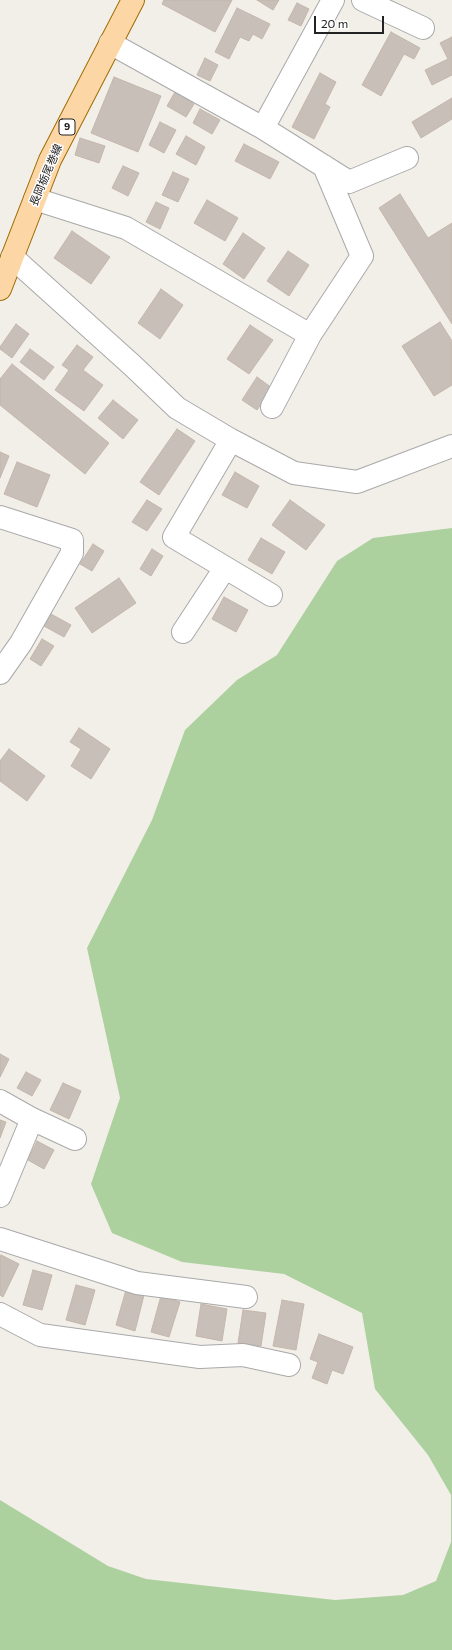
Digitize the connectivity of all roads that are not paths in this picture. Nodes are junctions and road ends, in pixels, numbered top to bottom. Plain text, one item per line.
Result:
1 (133, 0) edge
2 (333, 0) edge
3 (363, 0) edge
4 (423, 28) dead end
5 (110, 43) junction
6 (263, 128) junction
7 (407, 158) dead end
8 (324, 166) junction
9 (35, 199) junction
10 (12, 258) junction
11 (0, 289) edge
12 (310, 336) junction
13 (272, 407) dead end
14 (231, 440) junction
15 (452, 446) edge
16 (0, 517) edge
17 (225, 568) junction
18 (271, 595) dead end
19 (183, 632) dead end
20 (0, 673) edge
21 (0, 1101) edge
22 (32, 1119) junction
23 (76, 1139) dead end
24 (0, 1196) edge
25 (0, 1239) edge
26 (246, 1297) dead end
27 (0, 1314) edge
28 (289, 1365) dead end

1 - 5 main road, 長岡栃尾巻線 / 9
2 - 6 street
3 - 4 street
5 - 6 street
5 - 9 main road, 長岡栃尾巻線 / 9
6 - 8 street
7 - 8 street
8 - 12 street
9 - 10 main road, 長岡栃尾巻線 / 9
9 - 12 street
10 - 11 main road, 長岡栃尾巻線 / 9
10 - 14 street
12 - 13 street
14 - 15 street
14 - 17 street
16 - 20 street
17 - 18 street
17 - 19 street
21 - 22 street
22 - 23 street
22 - 24 street
25 - 26 street
27 - 28 street

